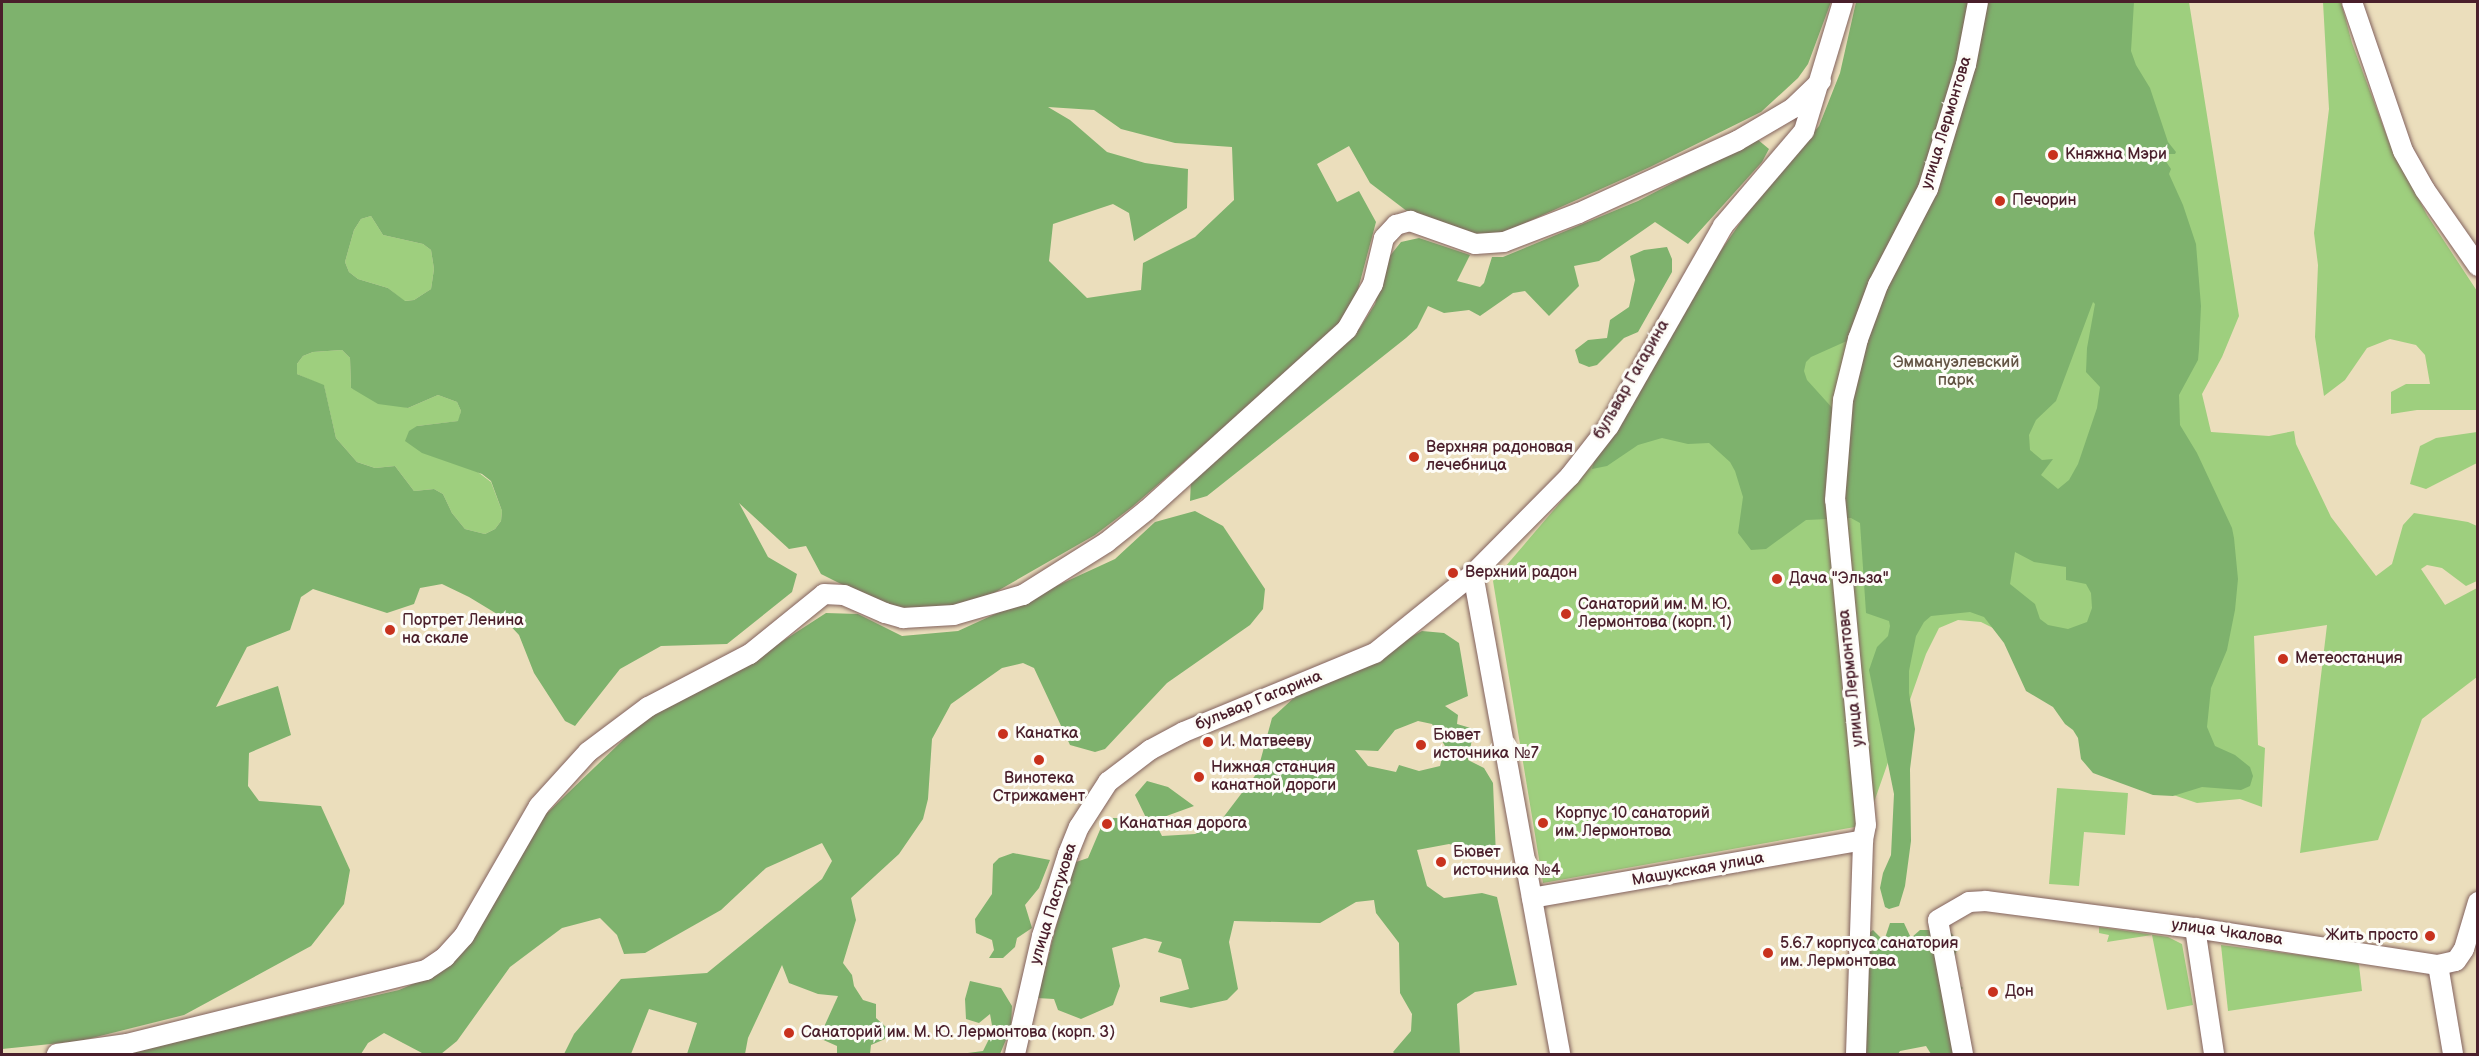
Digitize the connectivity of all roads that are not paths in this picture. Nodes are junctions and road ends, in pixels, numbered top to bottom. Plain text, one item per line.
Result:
1 (1844, 2) edge
2 (1978, 2) edge
3 (2352, 2) edge
4 (1821, 81) junction
5 (2478, 266) edge
6 (1473, 574) junction
7 (1124, 769) joint
8 (1863, 840) junction
9 (1532, 898) junction
10 (2478, 902) edge
11 (2195, 928) junction
12 (2438, 964) junction
13 (57, 1054) edge
14 (1015, 1054) edge
15 (1560, 1054) edge
16 (1856, 1054) edge
17 (1963, 1054) edge
18 (2214, 1054) edge
19 (2453, 1054) edge

1 - 4 street, бульвар Гагарина
2 - 8 street, улица Лермонтова
3 - 5 street
4 - 6 street, бульвар Гагарина
4 - 13 street
6 - 7 street, бульвар Гагарина
6 - 9 street
7 - 14 street, улица Пастухова
8 - 9 street, Машукская улица
8 - 16 street, улица Лермонтова
9 - 15 street
10 - 12 street
11 - 12 street, улица Чкалова
11 - 17 street, улица Чкалова
11 - 18 street
12 - 19 street

